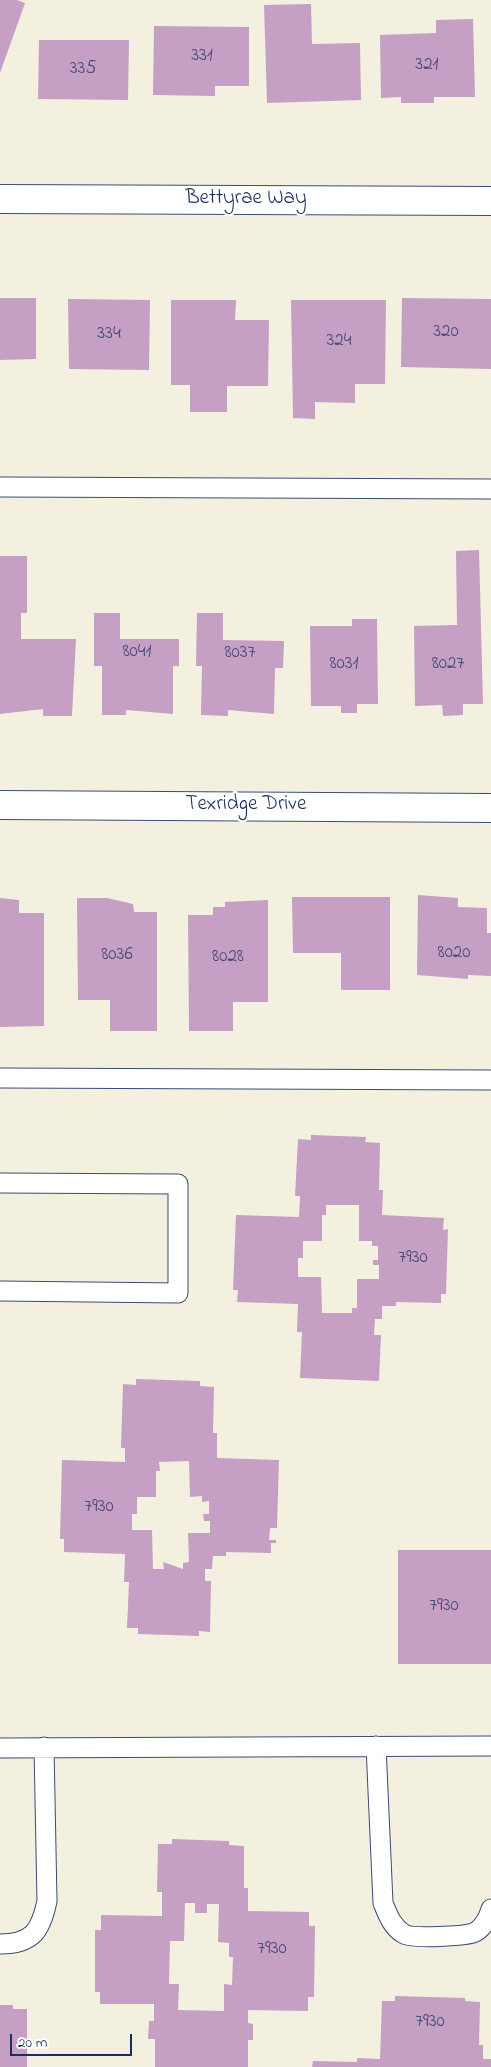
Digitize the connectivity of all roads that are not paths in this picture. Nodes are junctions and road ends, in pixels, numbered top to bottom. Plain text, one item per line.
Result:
1 (0, 199) edge
2 (491, 201) edge
3 (0, 487) edge
4 (491, 489) edge
5 (0, 805) edge
6 (491, 808) edge
7 (0, 1078) edge
8 (491, 1080) edge
9 (0, 1182) edge
10 (0, 1291) edge
11 (376, 1746) junction
12 (491, 1746) edge
13 (44, 1747) junction
14 (0, 1748) edge
15 (491, 1909) edge
16 (0, 1944) edge

1 - 2 street, Bettyrae Way
3 - 4 lane
5 - 6 street, Texridge Drive
7 - 8 lane
9 - 10 lane
11 - 12 lane
11 - 13 lane
11 - 15 lane
13 - 14 lane
13 - 16 lane

